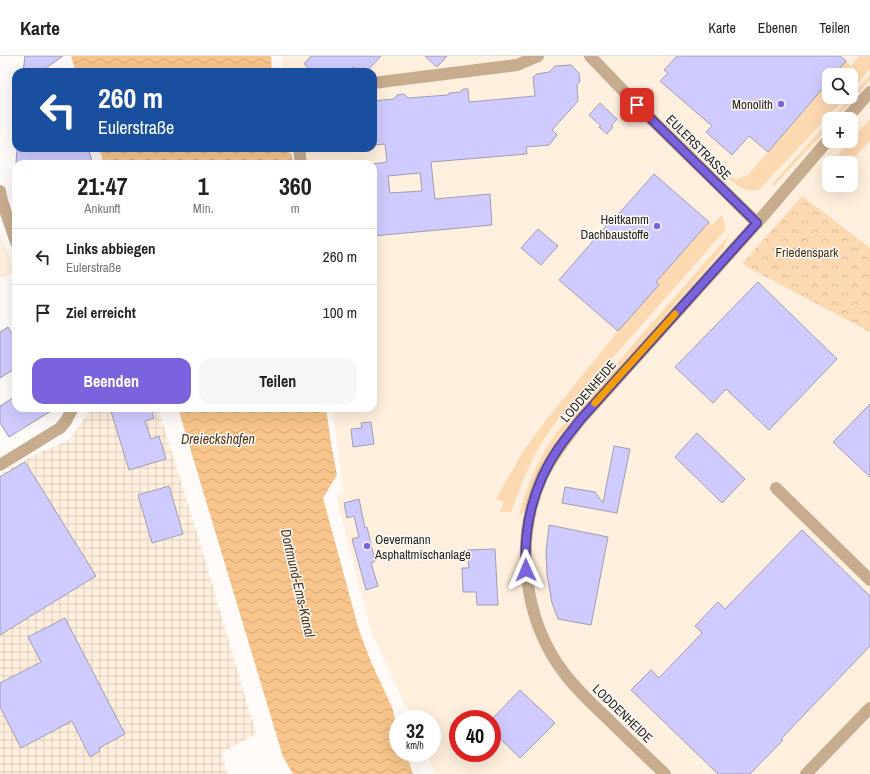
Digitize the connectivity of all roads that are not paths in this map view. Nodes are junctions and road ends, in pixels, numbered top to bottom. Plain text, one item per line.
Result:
1 (538, 56) edge
2 (590, 56) edge
3 (377, 82) edge
4 (870, 92) edge
5 (852, 112) edge
6 (822, 147) edge
7 (0, 191) edge
8 (757, 223) junction
9 (12, 230) edge
10 (71, 412) edge
11 (0, 464) edge
12 (776, 488) dead end
13 (870, 580) edge
14 (870, 708) edge
15 (665, 774) edge
16 (806, 774) edge

1 - 3 street
2 - 8 street, EULERSTRASSE
4 - 5 street
6 - 8 street, LODDENHEIDE
7 - 9 street
8 - 15 street, LODDENHEIDE
10 - 11 street
12 - 13 street
14 - 16 street

